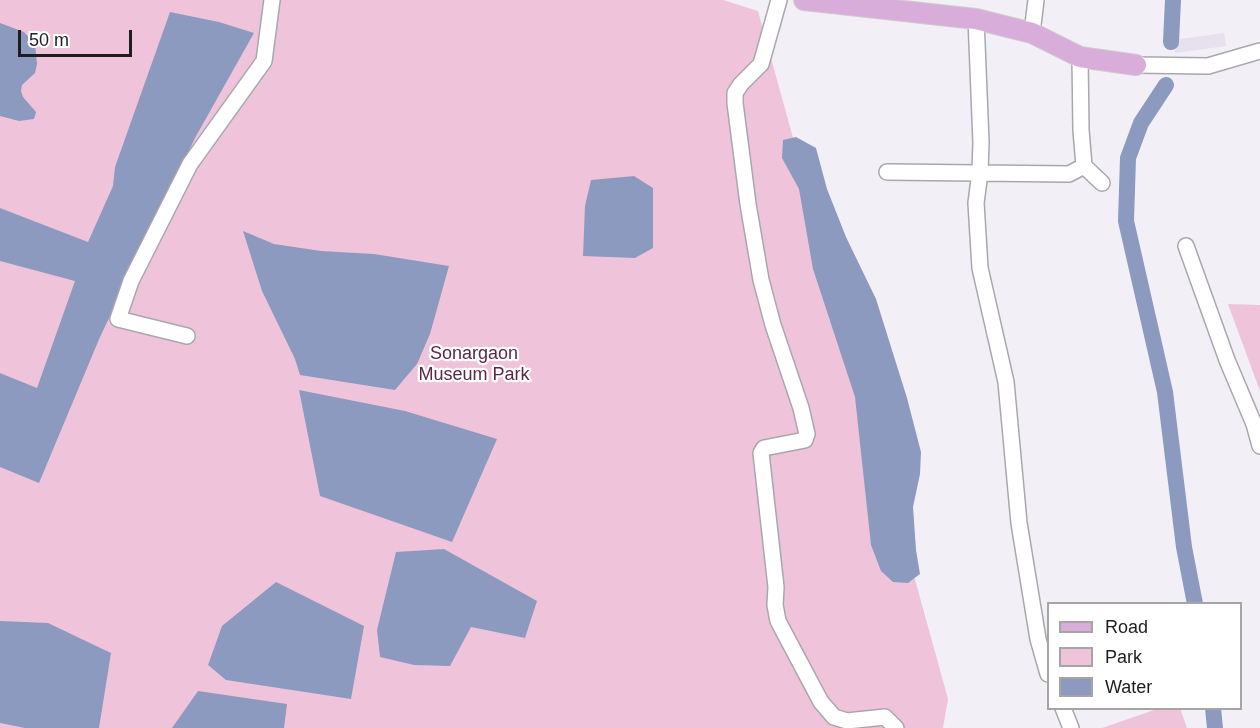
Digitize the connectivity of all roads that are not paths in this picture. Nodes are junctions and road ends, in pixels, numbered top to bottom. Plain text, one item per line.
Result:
1 (272, 0) edge
2 (779, 0) edge
3 (804, 0) edge
4 (1036, 0) edge
5 (976, 19) junction
6 (1032, 33) junction
7 (1260, 51) edge
8 (1080, 57) junction
9 (1136, 64) joint
10 (1084, 166) junction
11 (886, 172) dead end
12 (980, 172) junction
13 (1102, 183) dead end
14 (1186, 246) dead end
15 (187, 336) dead end
16 (1260, 446) edge
17 (1047, 670) edge
18 (1064, 710) edge
19 (896, 728) edge
20 (1071, 728) edge

1 - 15 street
2 - 19 street
3 - 5 main road
4 - 6 street
5 - 6 main road
5 - 12 street
6 - 8 main road
7 - 9 street
8 - 9 main road
8 - 10 street
10 - 12 street
10 - 13 street
11 - 12 street
12 - 17 street
14 - 16 street
18 - 20 street

